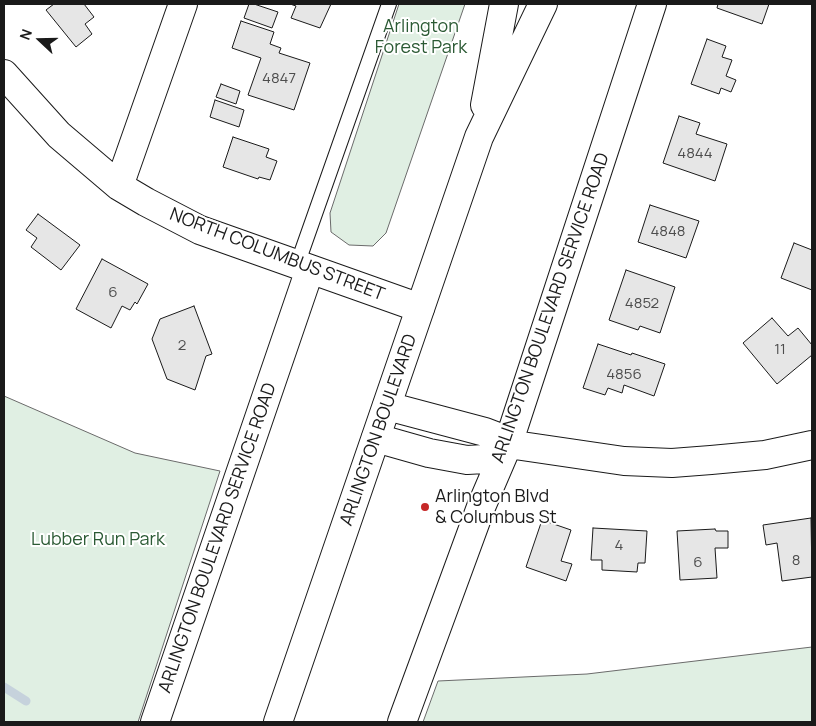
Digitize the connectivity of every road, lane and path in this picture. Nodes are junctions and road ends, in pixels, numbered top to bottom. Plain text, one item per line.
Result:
1 (183, 4) edge
2 (388, 4) edge
3 (504, 4) edge
4 (543, 4) edge
5 (652, 4) edge
6 (4, 74) edge
7 (479, 137) junction
8 (119, 186) junction
9 (304, 267) junction
10 (420, 308) junction
11 (387, 406) junction
12 (376, 438) junction
13 (508, 444) junction
14 (812, 445) edge
15 (155, 722) edge
16 (278, 722) edge
17 (402, 722) edge

1 - 8 main road
2 - 9 lane, ARLINGTON BOULEVARD SERVICE ROAD
3 - 7 main road, ARLINGTON BOULEVARD
4 - 7 main road, ARLINGTON BOULEVARD
5 - 13 main road, ARLINGTON BOULEVARD SERVICE ROAD
6 - 8 main road, NORTH COLUMBUS STREET
7 - 10 main road, ARLINGTON BOULEVARD
8 - 9 main road, NORTH COLUMBUS STREET
9 - 10 main road, NORTH COLUMBUS STREET
9 - 15 main road, ARLINGTON BOULEVARD SERVICE ROAD
10 - 11 main road, ARLINGTON BOULEVARD
11 - 12 main road, ARLINGTON BOULEVARD
11 - 13 main road
12 - 13 main road
12 - 16 main road, ARLINGTON BOULEVARD
13 - 14 main road
13 - 17 main road, ARLINGTON BOULEVARD SERVICE ROAD

